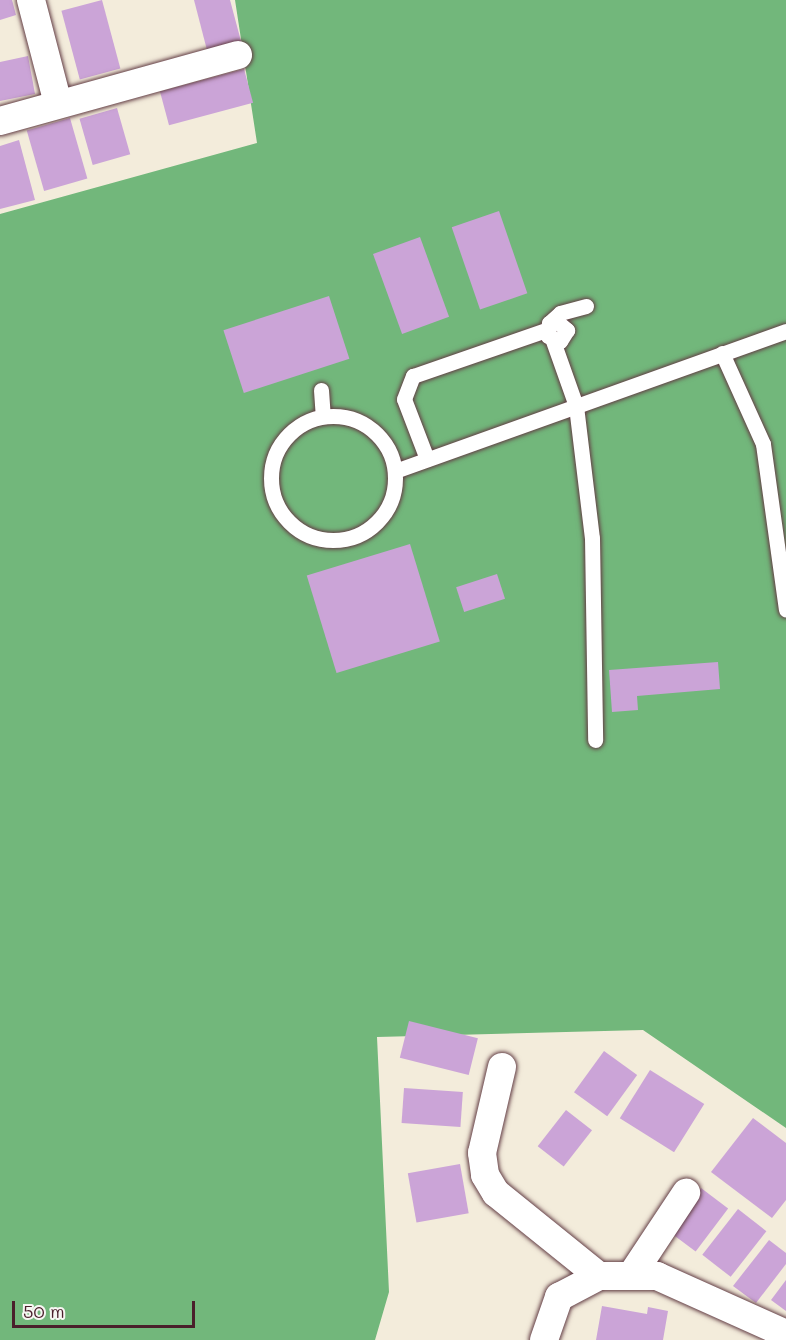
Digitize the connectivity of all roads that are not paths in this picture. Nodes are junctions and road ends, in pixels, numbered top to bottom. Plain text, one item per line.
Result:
1 (31, 0) edge
2 (238, 55) dead end
3 (58, 104) junction
4 (0, 121) edge
5 (586, 306) dead end
6 (551, 330) junction
7 (786, 330) edge
8 (722, 353) junction
9 (321, 390) dead end
10 (576, 406) junction
11 (323, 416) junction
12 (427, 459) junction
13 (395, 471) junction
14 (786, 609) edge
15 (595, 740) dead end
16 (502, 1068) dead end
17 (686, 1193) dead end
18 (599, 1276) junction
19 (631, 1276) junction
20 (779, 1330) edge
21 (544, 1340) edge

1 - 3 street
2 - 3 street
3 - 4 street
5 - 6 lane
6 - 10 lane
6 - 12 lane
7 - 8 lane
8 - 10 lane
8 - 14 lane
9 - 11 lane
10 - 12 lane
10 - 15 lane
11 - 13 lane
11 - 13 lane
12 - 13 lane
16 - 18 street
17 - 19 street
18 - 19 street
18 - 21 street
19 - 20 street

